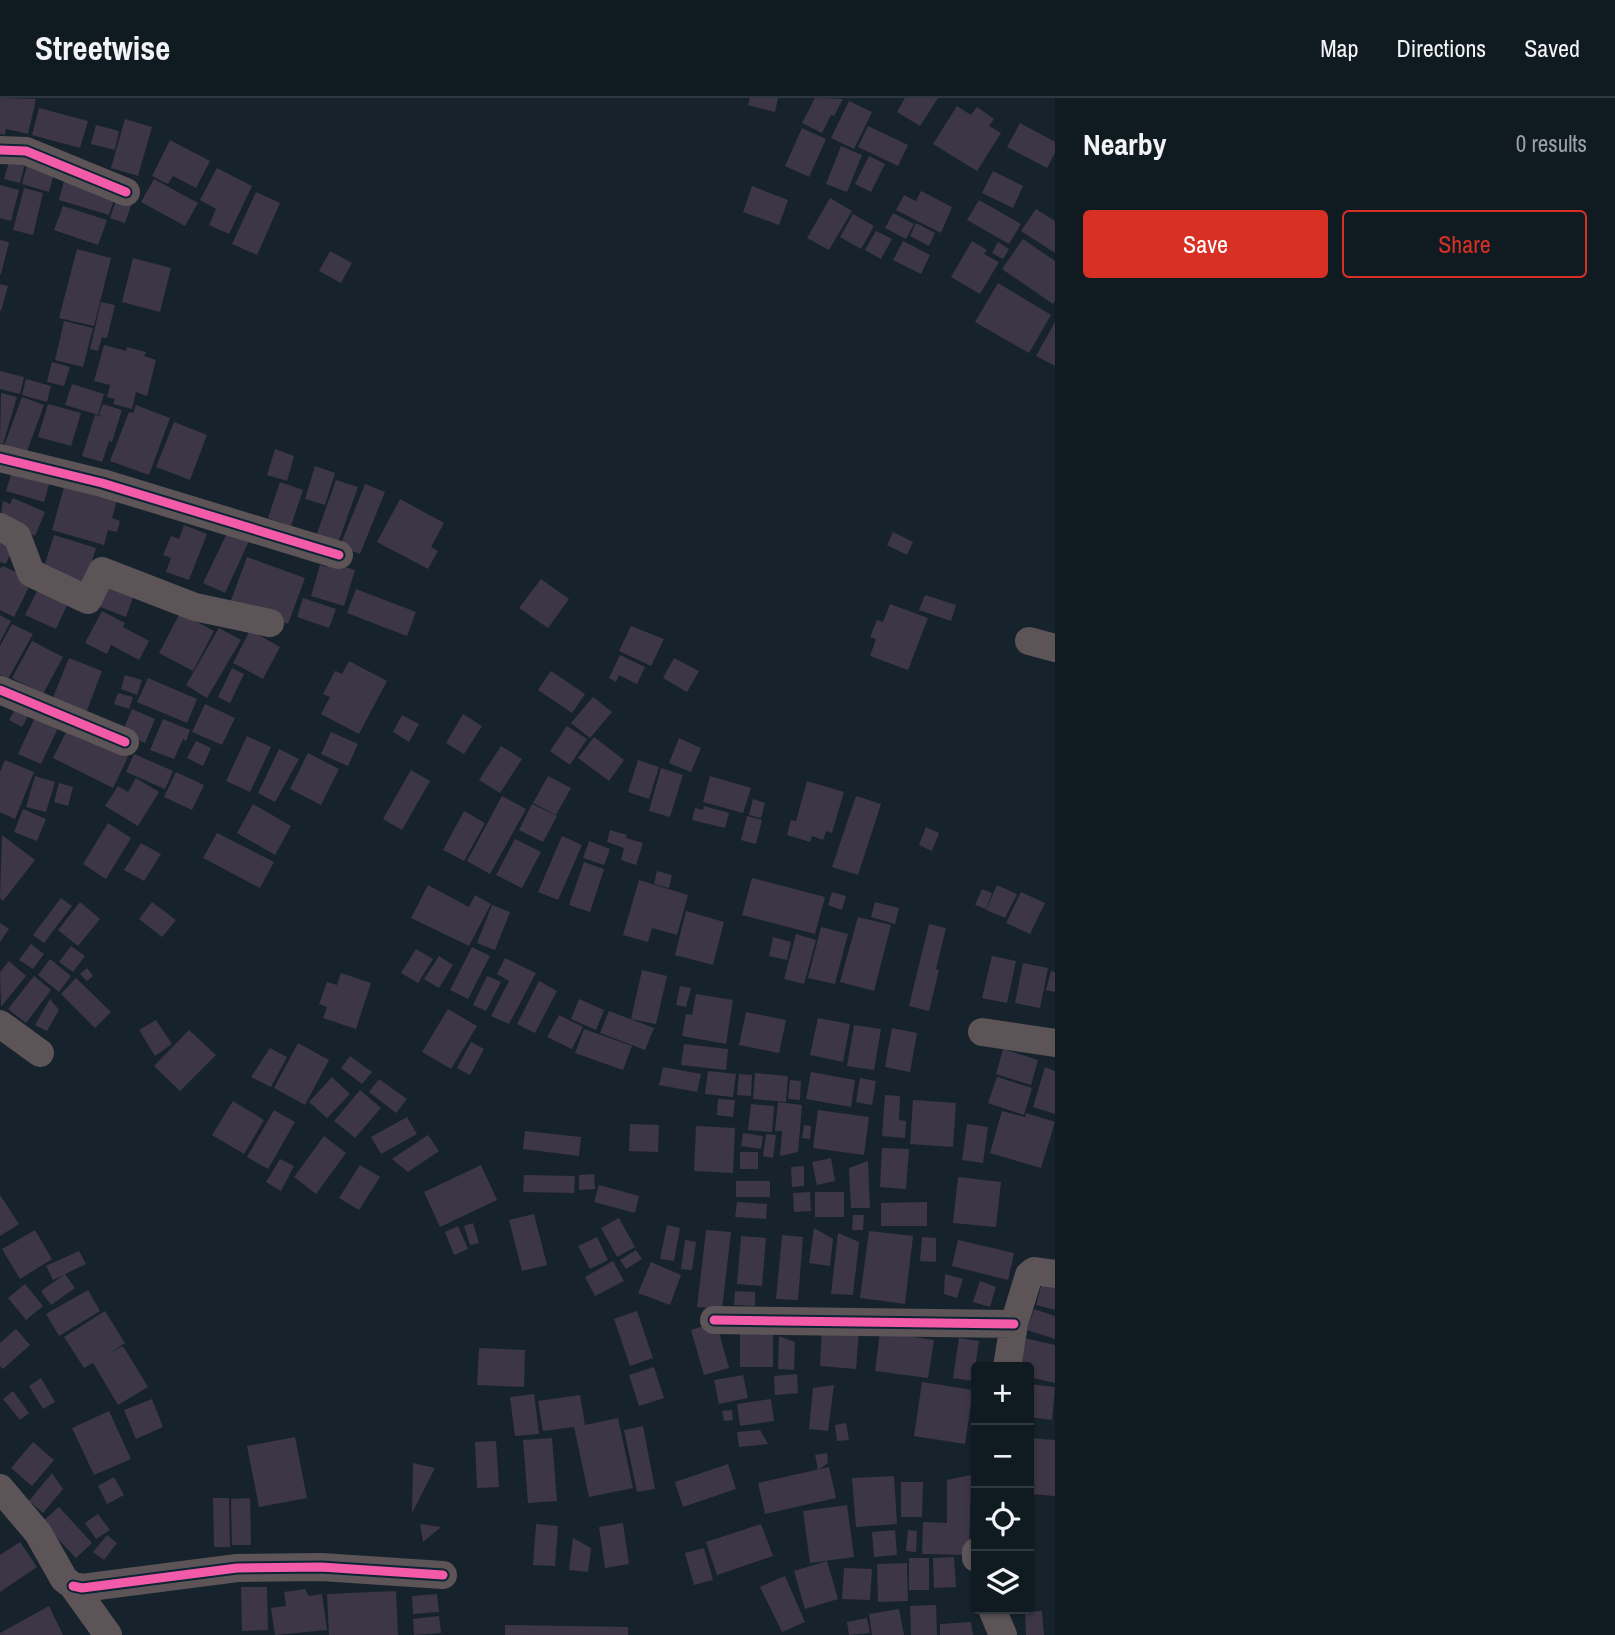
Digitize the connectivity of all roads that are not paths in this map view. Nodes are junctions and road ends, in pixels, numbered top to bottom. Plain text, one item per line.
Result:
1 (0, 149) edge
2 (126, 192) dead end
3 (0, 458) edge
4 (0, 527) edge
5 (339, 555) dead end
6 (270, 623) dead end
7 (0, 690) edge
8 (125, 742) dead end
9 (0, 1024) edge
10 (982, 1032) dead end
11 (1055, 1043) edge
12 (40, 1053) dead end
13 (1055, 1273) edge
14 (714, 1320) dead end
15 (1014, 1324) junction
16 (1008, 1362) edge
17 (0, 1488) edge
18 (443, 1575) dead end
19 (73, 1586) junction
20 (994, 1614) edge
21 (108, 1635) edge
22 (1003, 1635) edge

1 - 2 street
3 - 5 street
4 - 6 street
7 - 8 street
9 - 12 street
10 - 11 street
13 - 15 street
14 - 15 street
15 - 16 street
17 - 19 street
18 - 19 street
19 - 21 street
20 - 22 street

